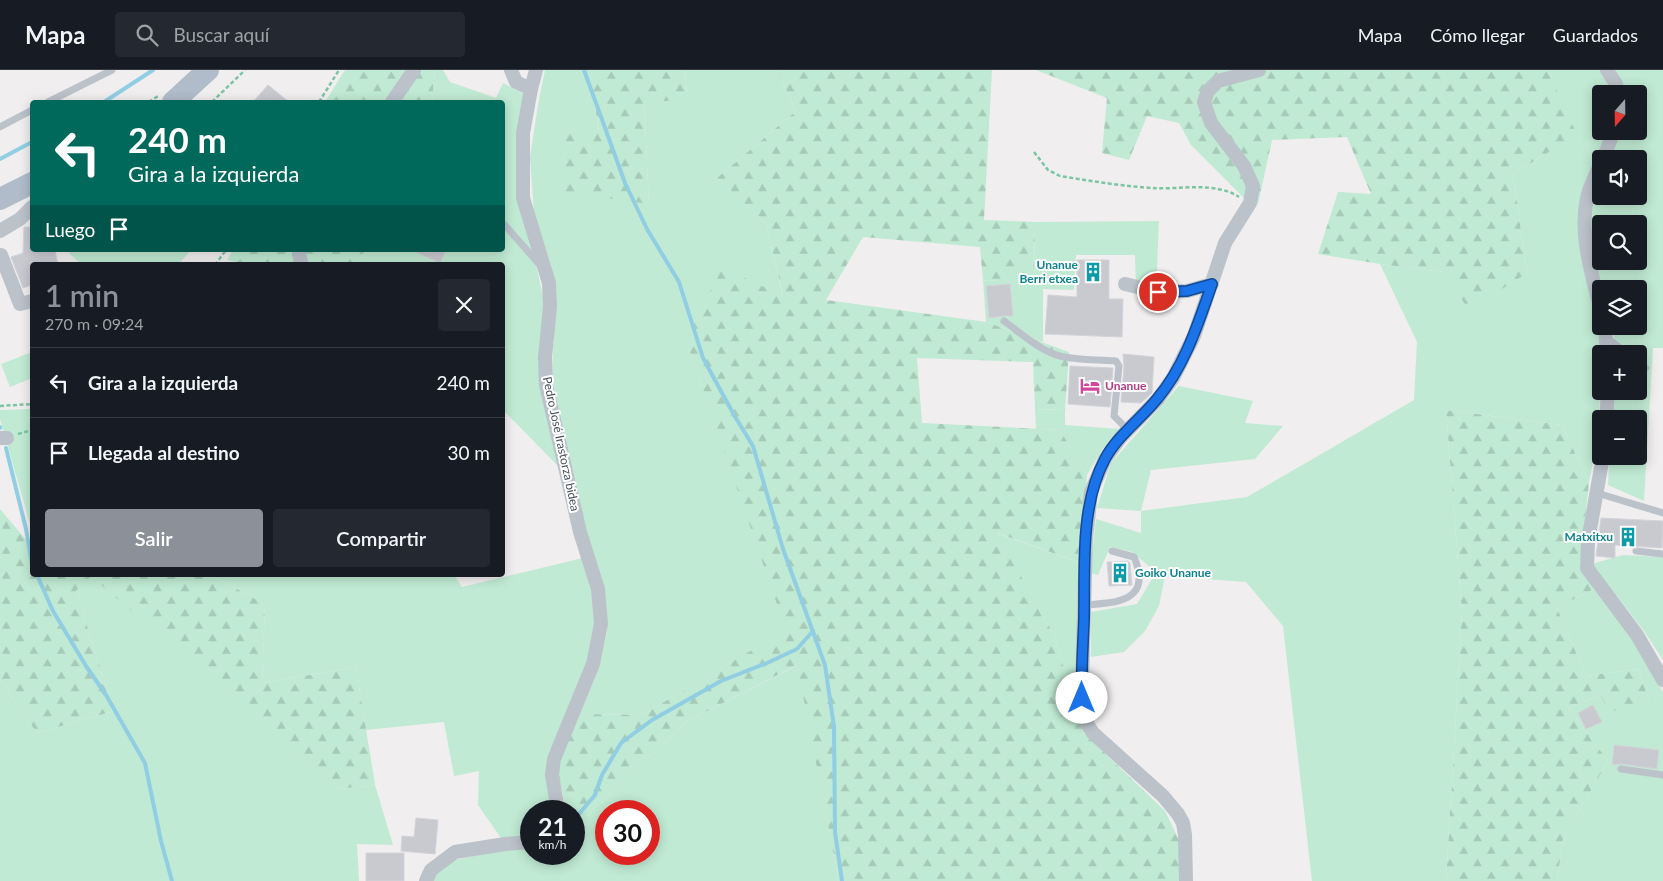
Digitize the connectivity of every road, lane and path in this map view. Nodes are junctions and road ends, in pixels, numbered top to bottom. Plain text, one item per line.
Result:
1 (112, 70) edge
2 (208, 70) edge
3 (245, 70) edge
4 (339, 70) edge
5 (414, 70) edge
6 (512, 70) edge
7 (536, 70) edge
8 (1259, 70) edge
9 (1608, 70) edge
10 (1616, 85) edge
11 (531, 89) junction
12 (52, 100) edge
13 (180, 100) edge
14 (214, 100) edge
15 (320, 100) edge
16 (393, 100) edge
17 (30, 111) edge
18 (0, 127) edge
19 (1034, 152) dead end
20 (30, 184) edge
21 (1592, 184) edge
22 (0, 200) edge
23 (1250, 203) junction
24 (30, 209) edge
25 (505, 225) edge
26 (0, 231) edge
27 (0, 256) edge
28 (546, 271) junction
29 (1593, 280) edge
30 (1125, 284) dead end
31 (1212, 284) junction
32 (26, 302) edge
33 (1004, 320) dead end
34 (1609, 335) edge
35 (1619, 345) edge
36 (30, 404) edge
37 (0, 406) edge
38 (1128, 430) junction
39 (1602, 465) edge
40 (1597, 493) junction
41 (1663, 513) edge
42 (1112, 551) dead end
43 (1636, 551) dead end
44 (1663, 554) edge
45 (1084, 605) junction
46 (1663, 680) edge
47 (1621, 769) dead end
48 (1663, 775) edge
49 (556, 800) edge
50 (520, 843) edge
51 (426, 881) edge
52 (1186, 881) edge

1 - 12 lane
2 - 13 main road
3 - 14 path
4 - 15 path
5 - 16 street
6 - 11 street
7 - 11 street, Pedro José Irastorza bidea
8 - 23 street
9 - 10 street
11 - 28 street, Pedro José Irastorza bidea
17 - 18 lane
19 - 23 path
20 - 22 main road
21 - 29 street
23 - 31 street
24 - 26 street
25 - 28 lane
27 - 32 street
28 - 49 street, Pedro José Irastorza bidea
30 - 31 street
31 - 38 street
33 - 38 lane
34 - 35 lane
36 - 37 path
38 - 45 street
39 - 40 street
40 - 41 lane
40 - 46 street
42 - 45 lane
43 - 44 lane
45 - 52 street
47 - 48 lane
50 - 51 street

